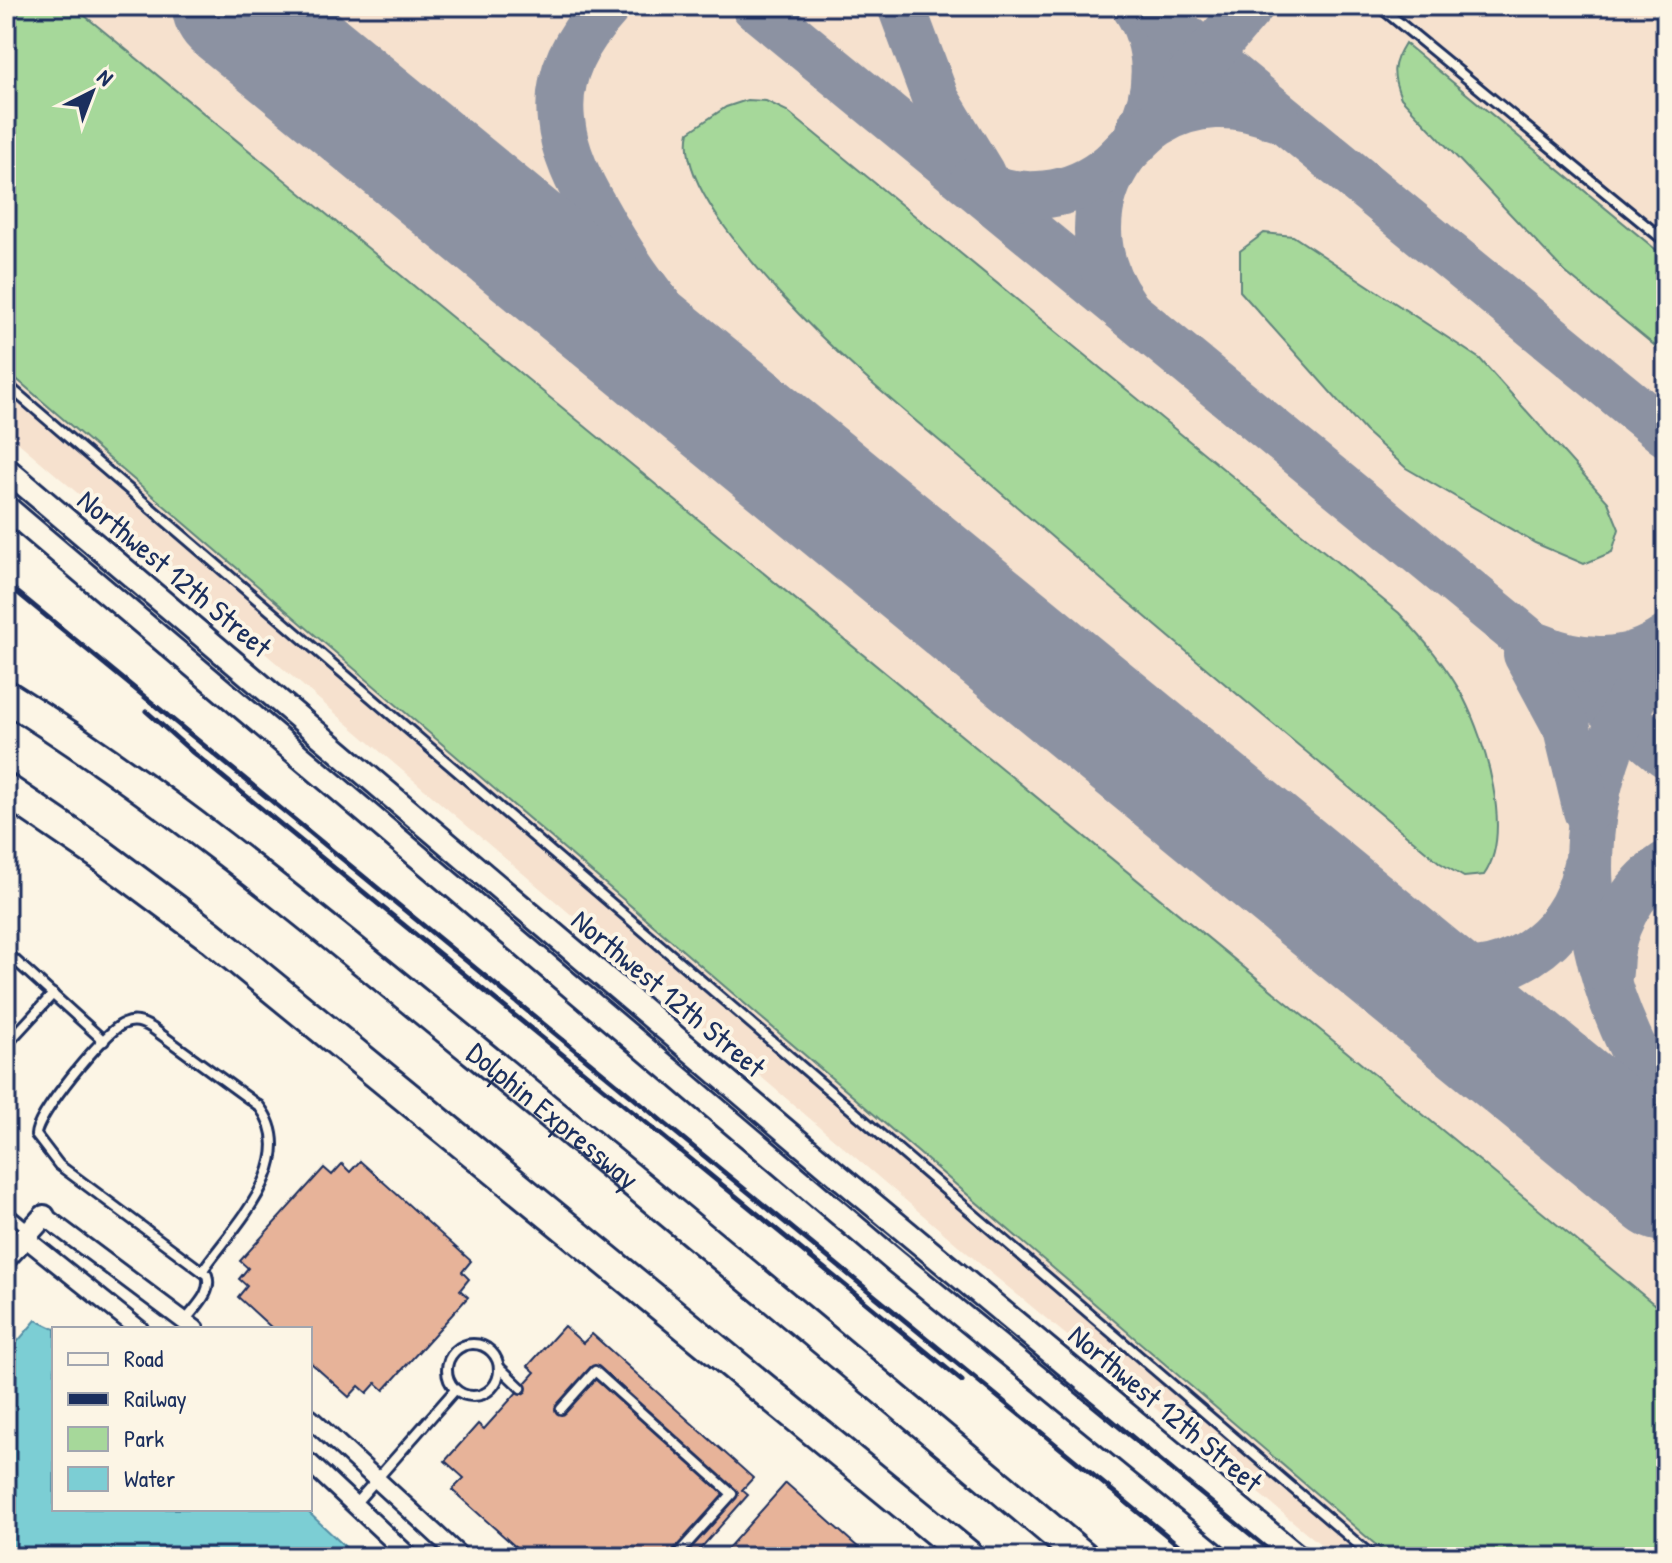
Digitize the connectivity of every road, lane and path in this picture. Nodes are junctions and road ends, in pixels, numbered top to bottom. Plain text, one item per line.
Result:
1 (1379, 6) edge
2 (1666, 242) edge
3 (6, 384) edge
4 (6, 469) edge
5 (6, 507) edge
6 (6, 696) edge
7 (6, 790) edge
8 (6, 800) edge
9 (44, 815) junction
10 (6, 952) edge
11 (53, 994) junction
12 (104, 1041) junction
13 (6, 1045) edge
14 (6, 1211) edge
15 (44, 1216) joint
16 (28, 1235) junction
17 (6, 1258) edge
18 (203, 1270) junction
19 (190, 1325) edge
20 (137, 1327) edge
21 (499, 1367) junction
22 (521, 1388) dead end
23 (455, 1390) junction
24 (561, 1409) dead end
25 (312, 1420) edge
26 (312, 1465) edge
27 (377, 1478) junction
28 (355, 1504) junction
29 (410, 1557) edge
30 (461, 1557) edge
31 (675, 1557) edge
32 (969, 1557) edge
33 (1083, 1557) edge
34 (1257, 1557) edge
35 (1298, 1557) edge
36 (1373, 1557) edge

1 - 2 lane
3 - 36 lane
4 - 35 main road, Northwest 12th Street
5 - 34 main road, Northwest 12th Street
6 - 33 highway, Dolphin Expressway
7 - 9 highway
8 - 9 highway
9 - 32 highway
10 - 11 lane
11 - 12 lane
11 - 13 lane
12 - 18 lane
12 - 18 lane
14 - 16 lane
15 - 16 street
15 - 19 street
16 - 17 street
16 - 20 street
18 - 19 lane
21 - 22 lane
21 - 23 lane
21 - 23 lane
23 - 27 lane
24 - 31 lane
25 - 27 street
26 - 28 street
27 - 28 lane
27 - 30 street
28 - 29 street

